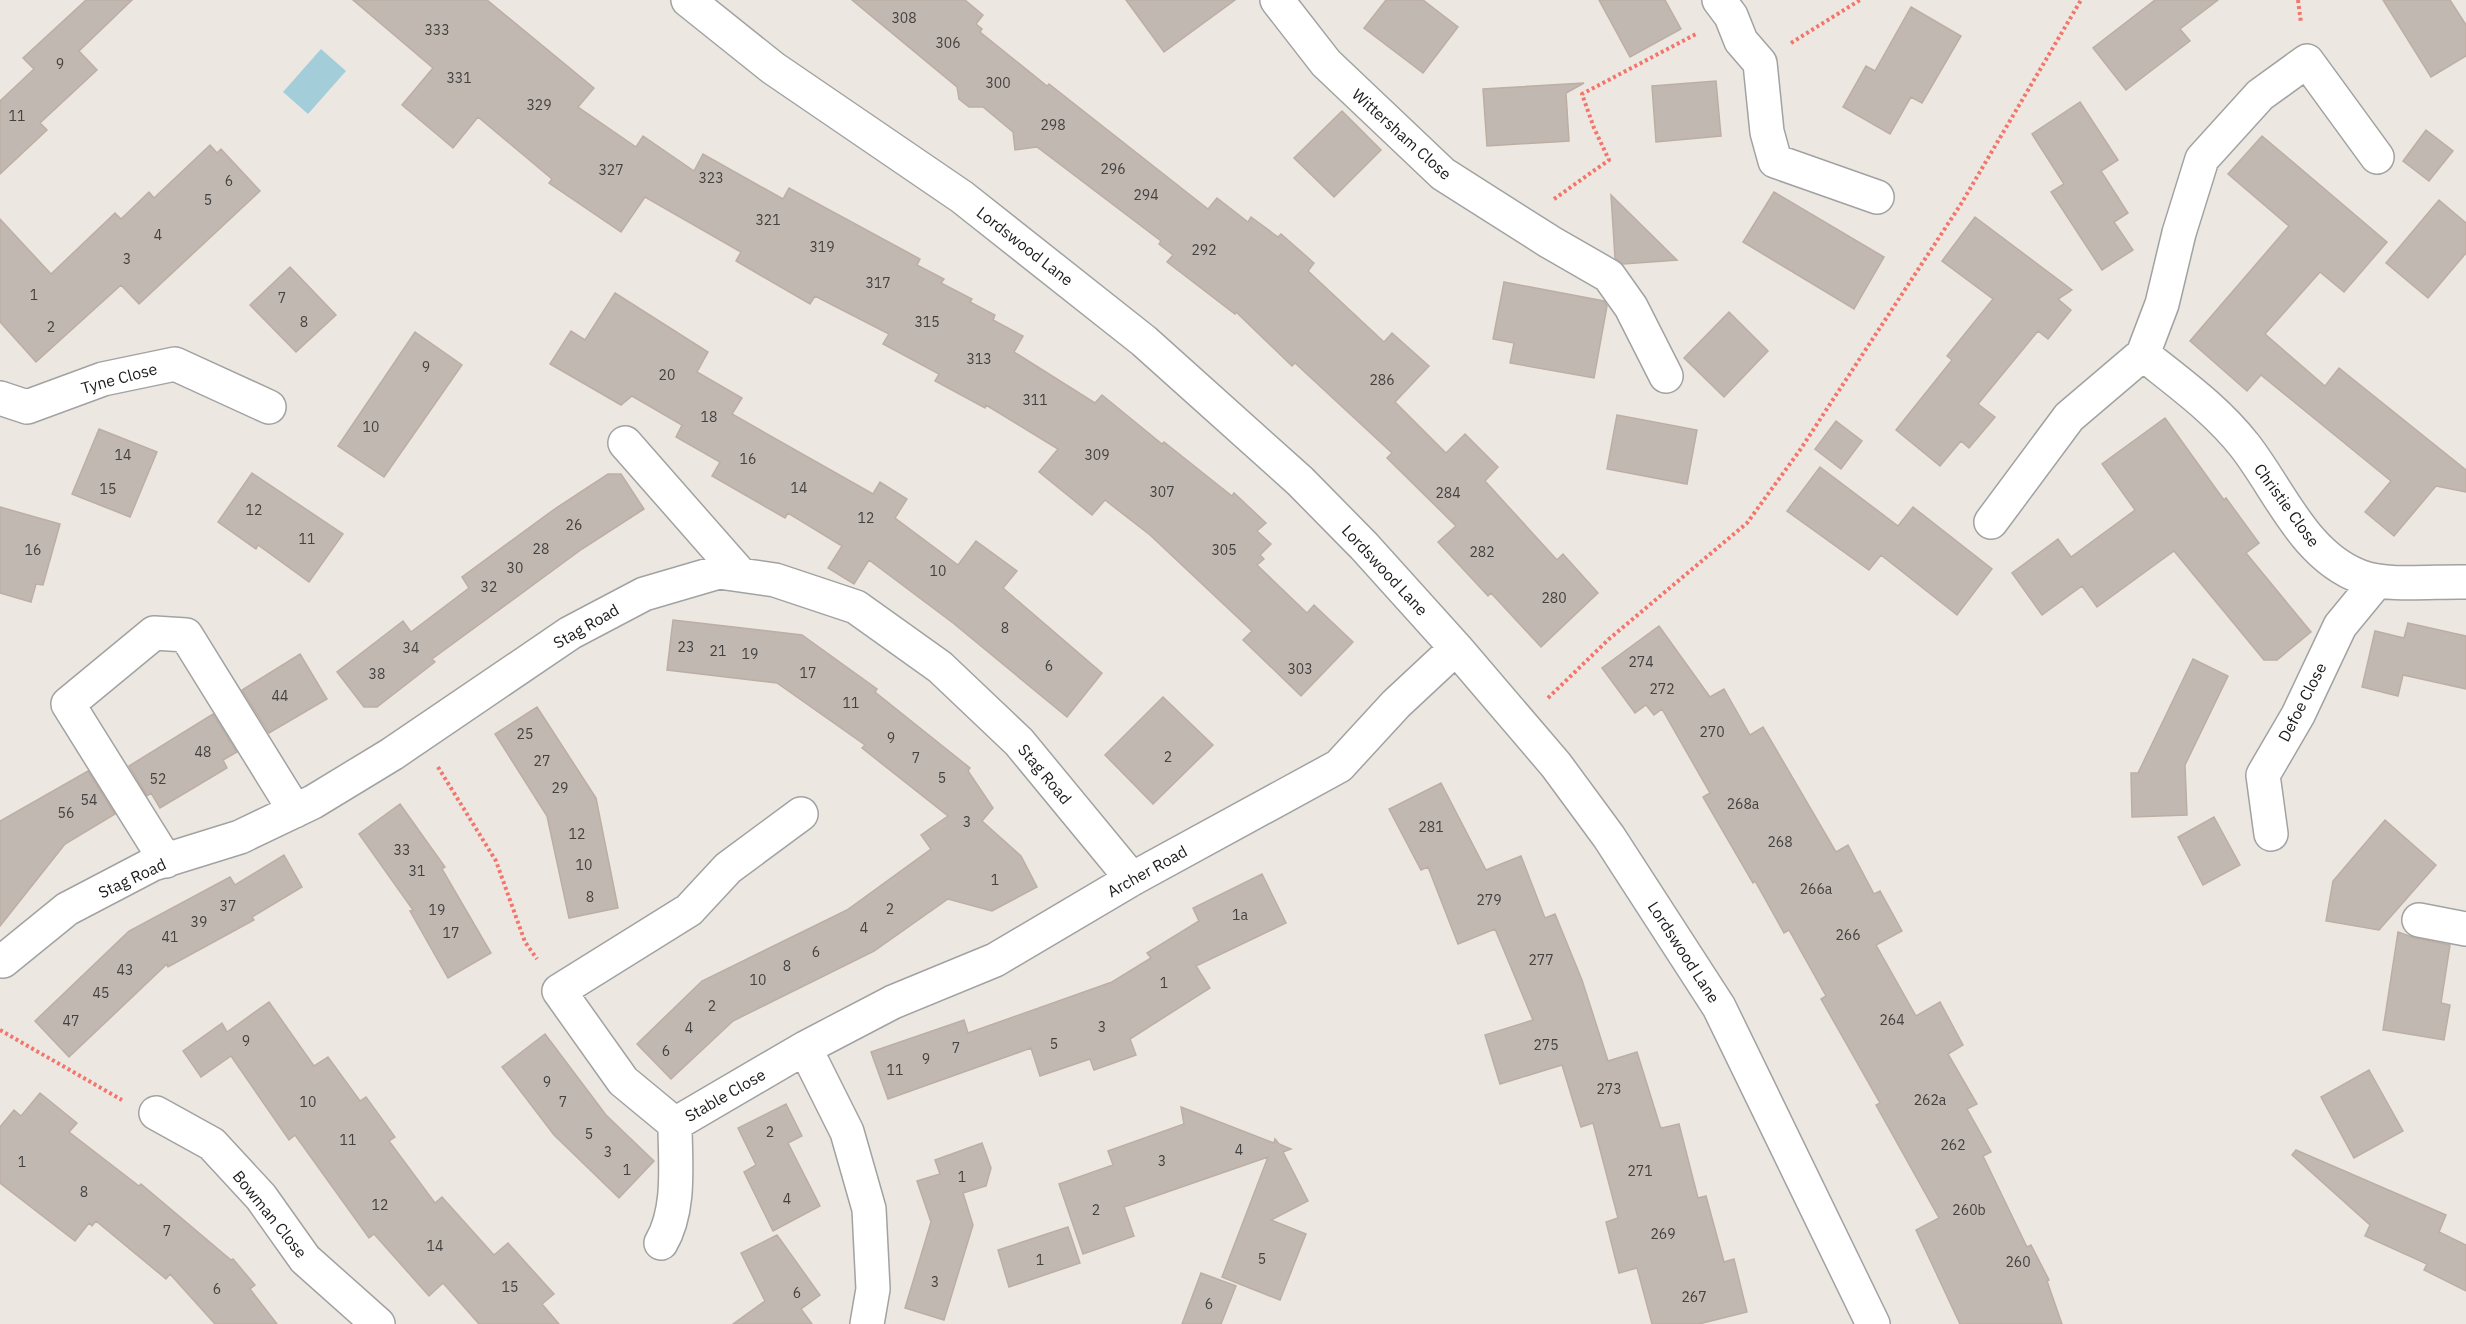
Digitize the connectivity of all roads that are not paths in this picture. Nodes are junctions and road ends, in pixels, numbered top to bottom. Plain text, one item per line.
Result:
1 (687, 0) edge
2 (1277, 0) edge
3 (1725, 8) edge
4 (2377, 157) dead end
5 (1877, 197) dead end
6 (2143, 354) junction
7 (1666, 376) dead end
8 (0, 398) edge
9 (269, 407) dead end
10 (625, 443) dead end
11 (1991, 522) dead end
12 (741, 575) junction
13 (2377, 581) junction
14 (2466, 582) edge
15 (1456, 648) junction
16 (295, 811) junction
17 (801, 814) dead end
18 (2271, 834) dead end
19 (166, 861) junction
20 (1132, 879) junction
21 (2419, 920) dead end
22 (2466, 929) edge
23 (1, 965) edge
24 (805, 1048) junction
25 (156, 1113) road end
26 (675, 1124) junction
27 (661, 1243) dead end
28 (378, 1324) edge
29 (867, 1324) edge
30 (1873, 1324) edge

1 - 15 street, Lordswood Lane
2 - 7 street, Wittersham Close
3 - 5 street
4 - 6 street
6 - 11 street
6 - 13 street, Christie Close
8 - 9 street, Tyne Close
10 - 12 street
12 - 16 street, Stag Road
12 - 20 street, Stag Road
13 - 14 street, Christie Close
13 - 18 street, Defoe Close
15 - 20 street, Archer Road
15 - 30 street, Lordswood Lane
16 - 19 street, Stag Road
16 - 19 street
17 - 26 street, Stable Close
19 - 23 street, Stag Road
20 - 24 street, Archer Road
21 - 22 street
24 - 26 street, Stable Close
24 - 29 street
25 - 28 street, Bowman Close
26 - 27 street

